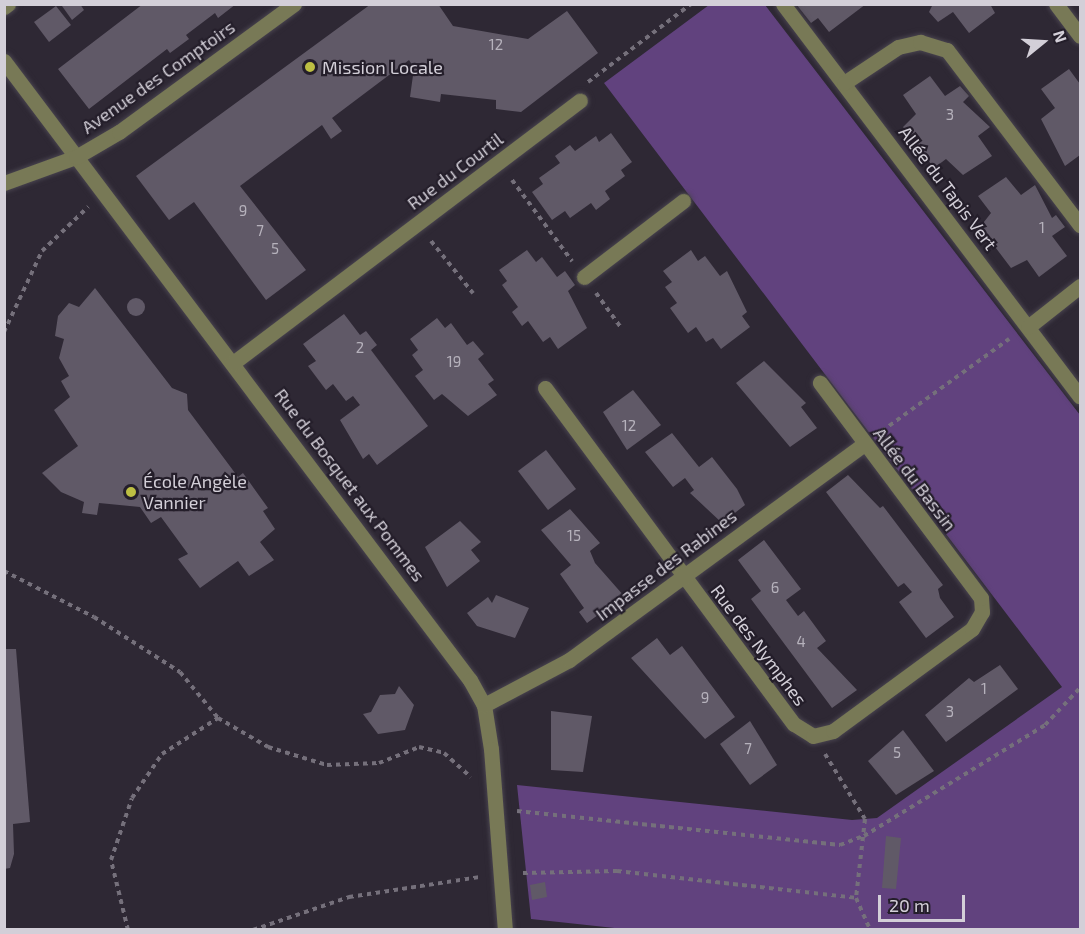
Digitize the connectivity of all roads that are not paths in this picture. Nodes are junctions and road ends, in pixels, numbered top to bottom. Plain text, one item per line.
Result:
1 (8, 4) edge
2 (294, 4) edge
3 (783, 4) edge
4 (1056, 4) edge
5 (4, 7) edge
6 (1080, 36) edge
7 (4, 61) edge
8 (844, 83) junction
9 (580, 101) road end
10 (76, 157) junction
11 (4, 183) edge
12 (683, 201) dead end
13 (1080, 225) edge
14 (584, 277) road end
15 (1080, 286) edge
16 (1028, 327) junction
17 (233, 363) junction
18 (820, 383) dead end
19 (545, 388) dead end
20 (1080, 396) edge
21 (864, 444) junction
22 (682, 574) junction
23 (484, 705) junction
24 (813, 736) joint
25 (505, 930) edge

1 - 5 street
2 - 10 street, Avenue des Comptoirs
3 - 8 street, Allée du Tapis Vert
4 - 6 street
7 - 10 street, Rue du Bosquet aux Pommes
8 - 13 street
8 - 16 street, Allée du Tapis Vert
9 - 17 street, Rue du Courtil
10 - 11 street, Avenue des Comptoirs
10 - 17 street, Rue du Bosquet aux Pommes
12 - 14 street
15 - 16 street
16 - 20 street, Allée du Tapis Vert
17 - 23 street, Rue du Bosquet aux Pommes
18 - 21 street, Allée du Bassin
19 - 22 street, Rue des Nymphes
21 - 22 street, Impasse des Rabines
21 - 24 street, Allée du Bassin
22 - 23 street, Impasse des Rabines
22 - 24 street, Rue des Nymphes
23 - 25 street, Rue du Bosquet aux Pommes

